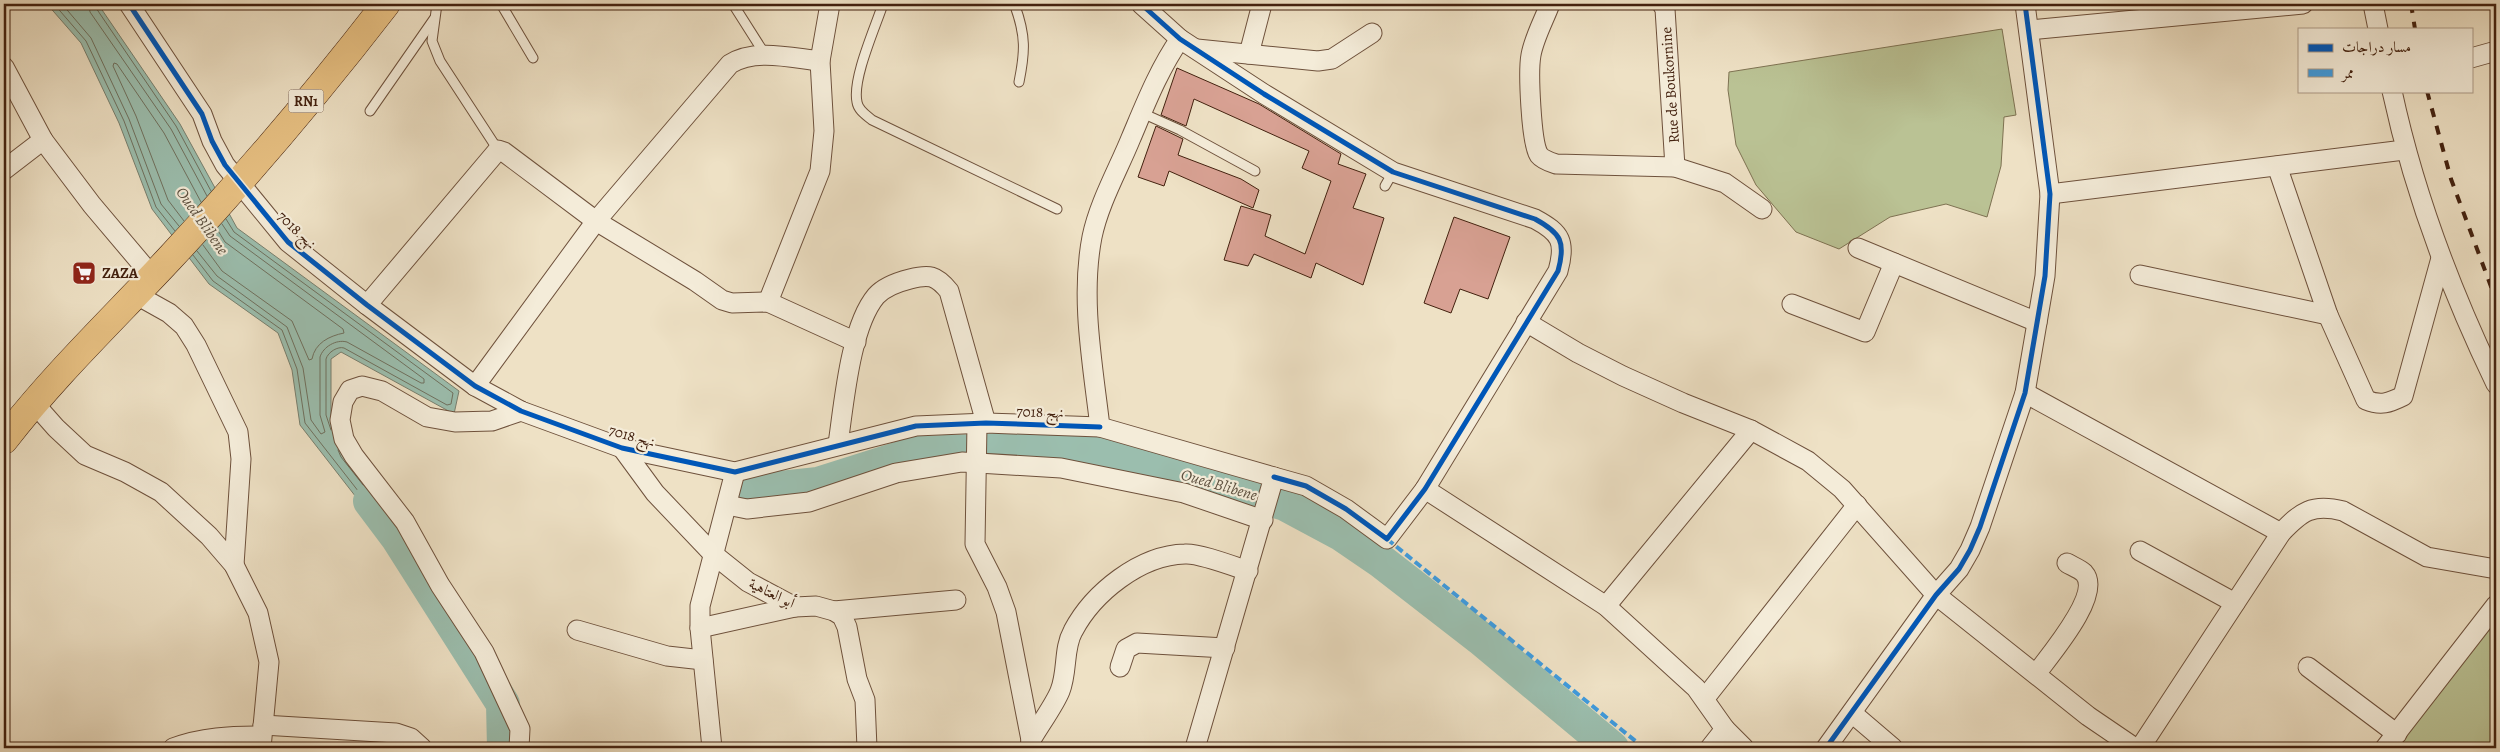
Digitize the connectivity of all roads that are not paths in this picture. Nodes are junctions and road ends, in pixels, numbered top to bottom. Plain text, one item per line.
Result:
1 (129, 4) edge
2 (386, 4) edge
3 (437, 4) edge
4 (501, 4) edge
5 (733, 4) edge
6 (830, 4) edge
7 (882, 4) edge
8 (1010, 4) edge
9 (1141, 4) edge
10 (1262, 4) edge
11 (1550, 4) edge
12 (1662, 4) edge
13 (2024, 4) edge
14 (2303, 4) edge
15 (2373, 4) edge
16 (434, 18) junction
17 (2378, 28) edge
18 (2029, 30) junction
19 (1372, 33) dead end
20 (1187, 44) junction
21 (2496, 51) edge
22 (1249, 54) junction
23 (766, 56) junction
24 (533, 58) dead end
25 (2472, 58) edge
26 (820, 61) junction
27 (4, 66) edge
28 (1018, 82) dead end
29 (2392, 92) edge
30 (370, 111) dead end
31 (1142, 113) junction
32 (43, 140) junction
33 (498, 150) junction
34 (2404, 150) junction
35 (2277, 166) junction
36 (1675, 167) junction
37 (4, 170) edge
38 (1255, 171) dead end
39 (231, 189) junction
40 (2050, 194) junction
41 (1057, 209) dead end
42 (1762, 209) dead end
43 (596, 221) junction
44 (1858, 248) dead end
45 (2441, 258) junction
46 (1894, 263) junction
47 (2140, 275) dead end
48 (152, 276) junction
49 (768, 302) junction
50 (1792, 304) dead end
51 (367, 305) junction
52 (2328, 315) junction
53 (1526, 322) junction
54 (2037, 322) junction
55 (856, 342) junction
56 (2496, 384) edge
57 (476, 386) junction
58 (2025, 392) junction
59 (33, 402) junction
60 (521, 411) junction
61 (980, 425) junction
62 (1100, 427) junction
63 (1751, 430) junction
64 (4, 440) edge
65 (838, 444) junction
66 (622, 448) junction
67 (975, 461) junction
68 (735, 472) junction
69 (1273, 480) junction
70 (1425, 489) junction
71 (727, 505) junction
72 (1857, 505) junction
73 (1265, 514) junction
74 (2281, 533) junction
75 (2140, 551) dead end
76 (713, 554) junction
77 (2067, 563) dead end
78 (234, 565) junction
79 (2496, 568) edge
80 (1248, 571) junction
81 (1936, 595) junction
82 (956, 600) dead end
83 (2235, 603) junction
84 (2496, 605) edge
85 (1606, 606) junction
86 (795, 607) junction
87 (834, 611) junction
88 (700, 628) junction
89 (577, 630) dead end
90 (1225, 648) junction
91 (703, 660) junction
92 (1120, 667) dead end
93 (2308, 667) dead end
94 (2036, 674) junction
95 (1705, 698) junction
96 (1852, 713) junction
97 (1725, 729) junction
98 (262, 736) edge
99 (2391, 741) edge
100 (1031, 744) edge
101 (173, 748) edge
102 (422, 748) edge
103 (520, 748) edge
104 (712, 748) edge
105 (868, 748) edge
106 (1195, 748) edge
107 (1710, 748) edge
108 (1744, 748) edge
109 (1826, 748) edge
110 (1893, 748) edge
111 (2135, 748) edge
112 (2140, 748) edge

1 - 39 street, نهج 7018
2 - 39 main road, RN1
3 - 16 lane
4 - 24 lane
5 - 23 lane
6 - 26 street
7 - 41 lane
8 - 28 lane
9 - 20 street
10 - 22 street
11 - 36 street
12 - 36 street, Rue de Boukornine
13 - 18 street
14 - 18 street
15 - 17 street
16 - 30 lane
16 - 33 lane
18 - 40 street
19 - 22 street
20 - 22 street
20 - 31 street
20 - 53 street
21 - 25 street
23 - 26 street
23 - 43 street
26 - 49 street
27 - 32 street
29 - 34 street
31 - 38 lane
31 - 62 street
32 - 37 street
32 - 48 street
33 - 43 street
33 - 51 street
34 - 35 street
34 - 45 street
35 - 40 street
35 - 52 street
36 - 42 street
39 - 48 main road, RN1
39 - 51 street, نهج 7018
40 - 54 street
43 - 49 street
43 - 57 street
44 - 46 street
45 - 52 street
45 - 56 street
46 - 50 street
46 - 54 street
47 - 52 street
48 - 59 main road, RN1
48 - 78 street
49 - 55 street
51 - 57 street, نهج 7018
53 - 63 street
53 - 70 street
54 - 58 street
55 - 61 street
55 - 65 street
57 - 60 street, نهج 7018
58 - 74 street
58 - 81 street
59 - 64 main road, RN1
59 - 78 street
60 - 66 street, نهج 7018
60 - 103 street
61 - 62 street, نهج 7018
61 - 65 street, نهج 7018
61 - 67 street
62 - 69 street, نهج 7018
63 - 72 street
63 - 85 street
65 - 68 street, نهج 7018
66 - 68 street, نهج 7018
66 - 76 street, أبو العتاهية
67 - 71 street
67 - 73 street
67 - 100 street
68 - 71 street
69 - 70 street, نهج 7018
69 - 73 street
70 - 85 street
71 - 76 street
72 - 81 street
72 - 95 street
73 - 80 street
74 - 79 street
74 - 83 street
75 - 83 street
76 - 86 street, أبو العتاهية
76 - 88 street
77 - 94 street
78 - 98 street
80 - 90 street
80 - 100 street
81 - 94 street
81 - 96 street
82 - 87 street, أبو العتاهية
83 - 112 street
84 - 99 street
85 - 95 street
86 - 87 street, أبو العتاهية
86 - 88 street
87 - 105 street
88 - 91 street
89 - 91 street
90 - 92 street
90 - 106 street
91 - 104 street
93 - 99 street
94 - 111 street
95 - 97 street
96 - 109 street
96 - 110 street
97 - 107 street
97 - 108 street
98 - 101 street
98 - 102 street

